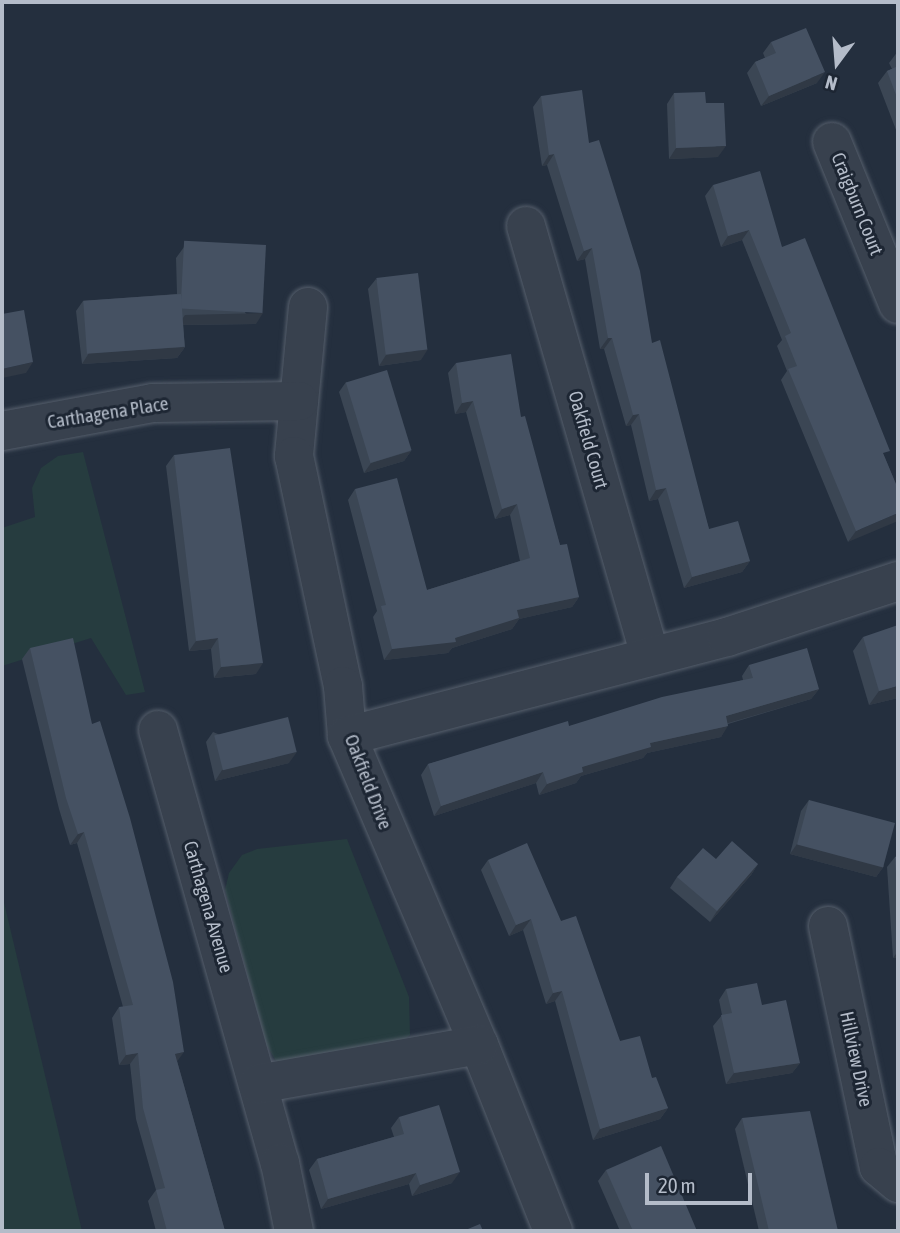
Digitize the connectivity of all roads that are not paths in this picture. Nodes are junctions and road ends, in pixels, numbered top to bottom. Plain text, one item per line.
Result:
1 (832, 142) dead end
2 (526, 226) dead end
3 (898, 304) edge
4 (308, 307) dead end
5 (299, 401) junction
6 (2, 431) edge
7 (898, 581) edge
8 (650, 655) junction
9 (159, 730) dead end
10 (348, 736) junction
11 (828, 926) dead end
12 (480, 1045) junction
13 (258, 1084) junction
14 (898, 1183) edge
15 (294, 1231) edge
16 (553, 1231) edge

1 - 3 street, Craigburn Court
2 - 8 street, Oakfield Court
4 - 5 street, Oakfield Drive
5 - 6 street, Carthagena Place
5 - 10 street, Oakfield Drive
7 - 8 street
8 - 10 street
9 - 13 street, Carthagena Avenue
10 - 12 street, Oakfield Drive
11 - 14 street, Hillview Drive
12 - 13 street
12 - 16 street, Oakfield Drive
13 - 15 street, Carthagena Avenue

